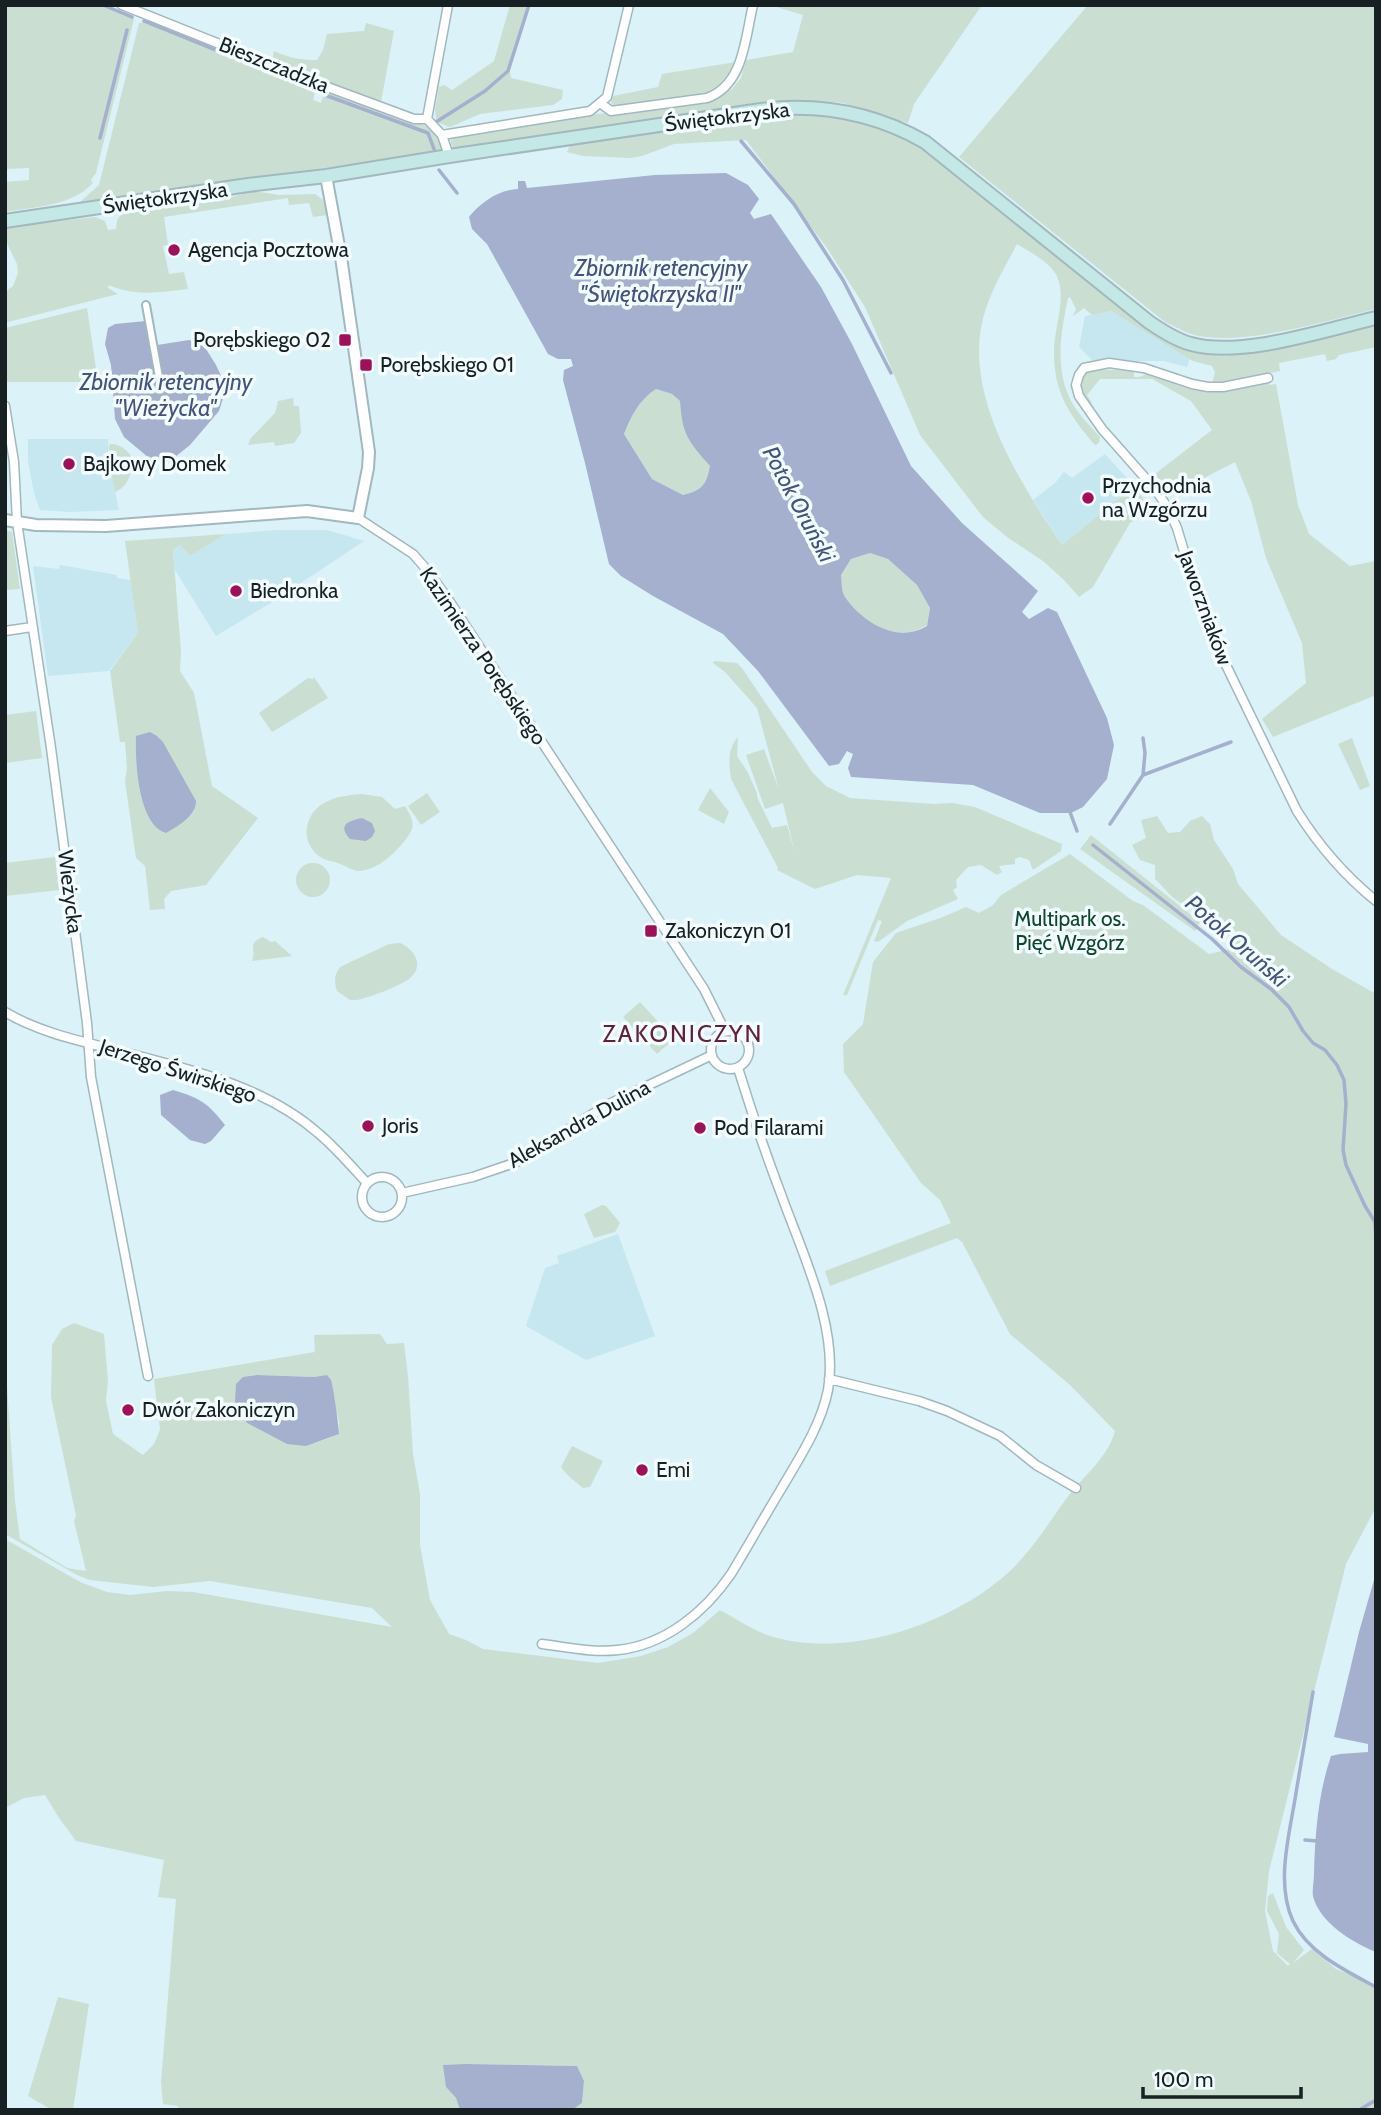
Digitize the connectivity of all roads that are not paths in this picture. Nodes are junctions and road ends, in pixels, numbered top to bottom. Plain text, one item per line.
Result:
1 (122, 5) edge
2 (448, 5) edge
3 (629, 5) edge
4 (753, 5) edge
5 (600, 103) junction
6 (427, 119) junction
7 (442, 135) junction
8 (449, 156) junction
9 (326, 176) junction
10 (5, 221) edge
11 (146, 304) dead end
12 (1376, 318) edge
13 (159, 377) dead end
14 (1268, 378) dead end
15 (5, 406) edge
16 (358, 519) junction
17 (11, 521) edge
18 (32, 628) junction
19 (5, 631) edge
20 (1376, 901) edge
21 (5, 1012) edge
22 (725, 1031) junction
23 (87, 1043) junction
24 (712, 1055) junction
25 (738, 1068) junction
26 (367, 1183) junction
27 (402, 1194) junction
28 (148, 1376) dead end
29 (829, 1379) junction
30 (1076, 1488) dead end
31 (542, 1644) dead end

1 - 6 street, Bieszczadzka
2 - 6 street
3 - 5 street
4 - 5 street
5 - 7 street
6 - 7 street
7 - 8 street
8 - 9 main road, Świętokrzyska
8 - 12 main road, Świętokrzyska
9 - 10 main road, Świętokrzyska
9 - 16 street
11 - 13 street
14 - 20 street, Jaworzniaków
15 - 17 street, Wieżycka
16 - 17 street, Kazimierza Porębskiego
16 - 22 street, Kazimierza Porębskiego
17 - 18 street, Wieżycka
18 - 19 street
18 - 23 street, Wieżycka
21 - 23 street, Jerzego Świrskiego
22 - 24 street
22 - 25 street, Kazimierza Porębskiego
23 - 26 street, Jerzego Świrskiego
23 - 28 street, Wieżycka
24 - 25 street
24 - 27 street, Aleksandra Dulina
25 - 29 street
26 - 27 street
26 - 27 street
29 - 30 street
29 - 31 street

